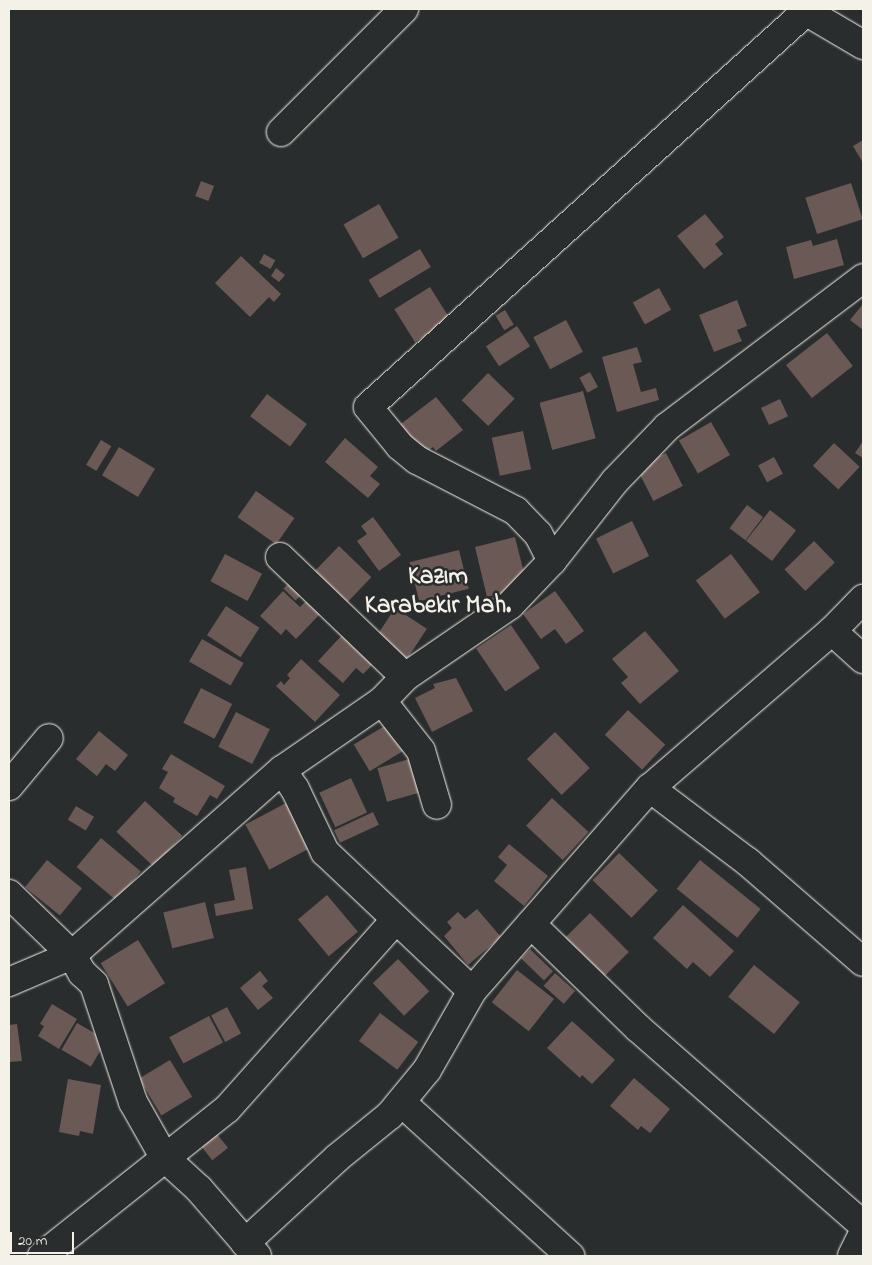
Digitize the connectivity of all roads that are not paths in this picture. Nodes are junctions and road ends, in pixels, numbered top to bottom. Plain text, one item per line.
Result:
1 (404, 9) edge
2 (806, 10) edge
3 (863, 45) edge
4 (281, 132) dead end
5 (863, 278) edge
6 (280, 557) dead end
7 (552, 561) junction
8 (863, 599) edge
9 (832, 631) junction
10 (863, 659) edge
11 (405, 678) junction
12 (382, 701) junction
13 (49, 738) dead end
14 (282, 770) junction
15 (9, 786) edge
16 (650, 788) junction
17 (437, 805) dead end
18 (9, 894) edge
19 (396, 919) junction
20 (532, 924) junction
21 (72, 955) junction
22 (863, 962) edge
23 (9, 982) edge
24 (472, 991) junction
25 (401, 1102) junction
26 (164, 1158) junction
27 (863, 1226) edge
28 (863, 1233) edge
29 (251, 1250) edge
30 (42, 1256) edge
31 (570, 1256) edge
32 (852, 1256) edge

1 - 4 street
2 - 3 street
2 - 7 street
5 - 7 street
6 - 11 street
7 - 11 street
8 - 9 street
9 - 10 street
9 - 16 street
11 - 12 street
12 - 14 street
12 - 17 street
13 - 15 street
14 - 19 street
14 - 21 street
16 - 20 street
16 - 22 street
18 - 21 street
19 - 24 street
19 - 26 street
20 - 24 street
20 - 27 street
21 - 23 street
21 - 26 street
24 - 25 street
25 - 29 street
25 - 31 street
26 - 29 street
26 - 30 street
28 - 32 street

